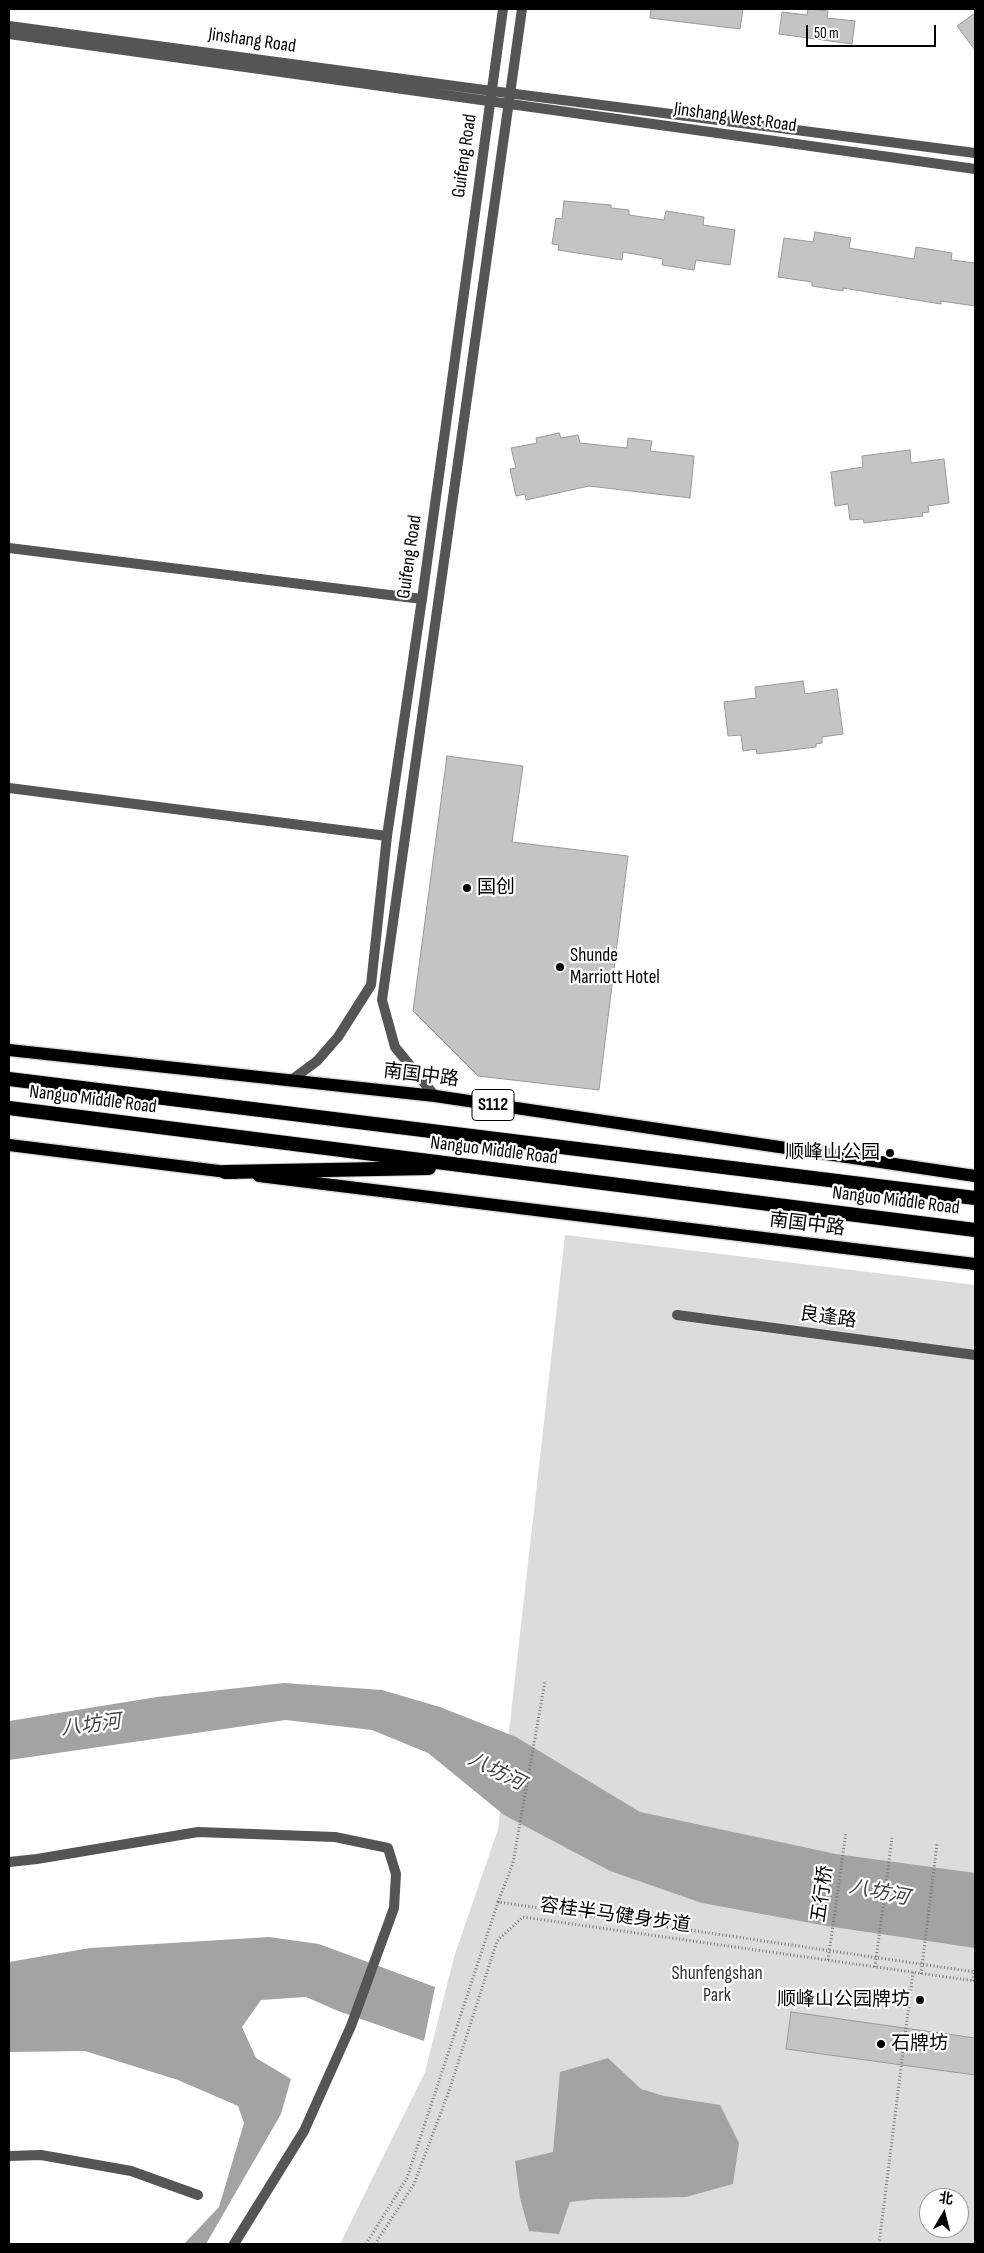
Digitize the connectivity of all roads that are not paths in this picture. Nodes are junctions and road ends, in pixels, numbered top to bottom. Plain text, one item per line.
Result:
1 (503, 9) edge
2 (522, 9) edge
3 (9, 26) edge
4 (9, 34) edge
5 (491, 96) junction
6 (510, 99) junction
7 (975, 153) edge
8 (975, 169) edge
9 (9, 548) edge
10 (422, 599) junction
11 (9, 788) edge
12 (386, 836) junction
13 (9, 1050) edge
14 (9, 1079) edge
15 (290, 1081) junction
16 (435, 1096) junction
17 (9, 1108) edge
18 (9, 1145) edge
19 (480, 1168) junction
20 (225, 1172) junction
21 (975, 1176) edge
22 (975, 1198) edge
23 (975, 1230) edge
24 (975, 1264) edge
25 (677, 1315) dead end
26 (975, 1355) edge
27 (9, 1862) edge
28 (9, 2156) edge
29 (198, 2195) dead end
30 (234, 2244) edge

1 - 5 street, Guifeng Road
2 - 6 street
3 - 5 street, Jinshang Road
4 - 5 street, Jinshang Road
5 - 6 street, Jinshang West Road
5 - 10 street, Guifeng Road
6 - 7 street, Jinshang West Road
6 - 8 street, Jinshang West Road
6 - 16 street
9 - 10 street
10 - 12 street, Guifeng Road
11 - 12 street
12 - 15 street, Guifeng Road
13 - 15 main road, 南国中路 / S112
14 - 22 highway, Nanguo Middle Road / S112
15 - 16 main road, 南国中路 / S112
16 - 21 main road, 南国中路 / S112
17 - 19 highway, Nanguo Middle Road
18 - 20 main road, 南国中路
19 - 20 highway
19 - 23 highway, Nanguo Middle Road
20 - 24 main road, 南国中路
25 - 26 street, 良逢路
27 - 30 street
28 - 29 street

